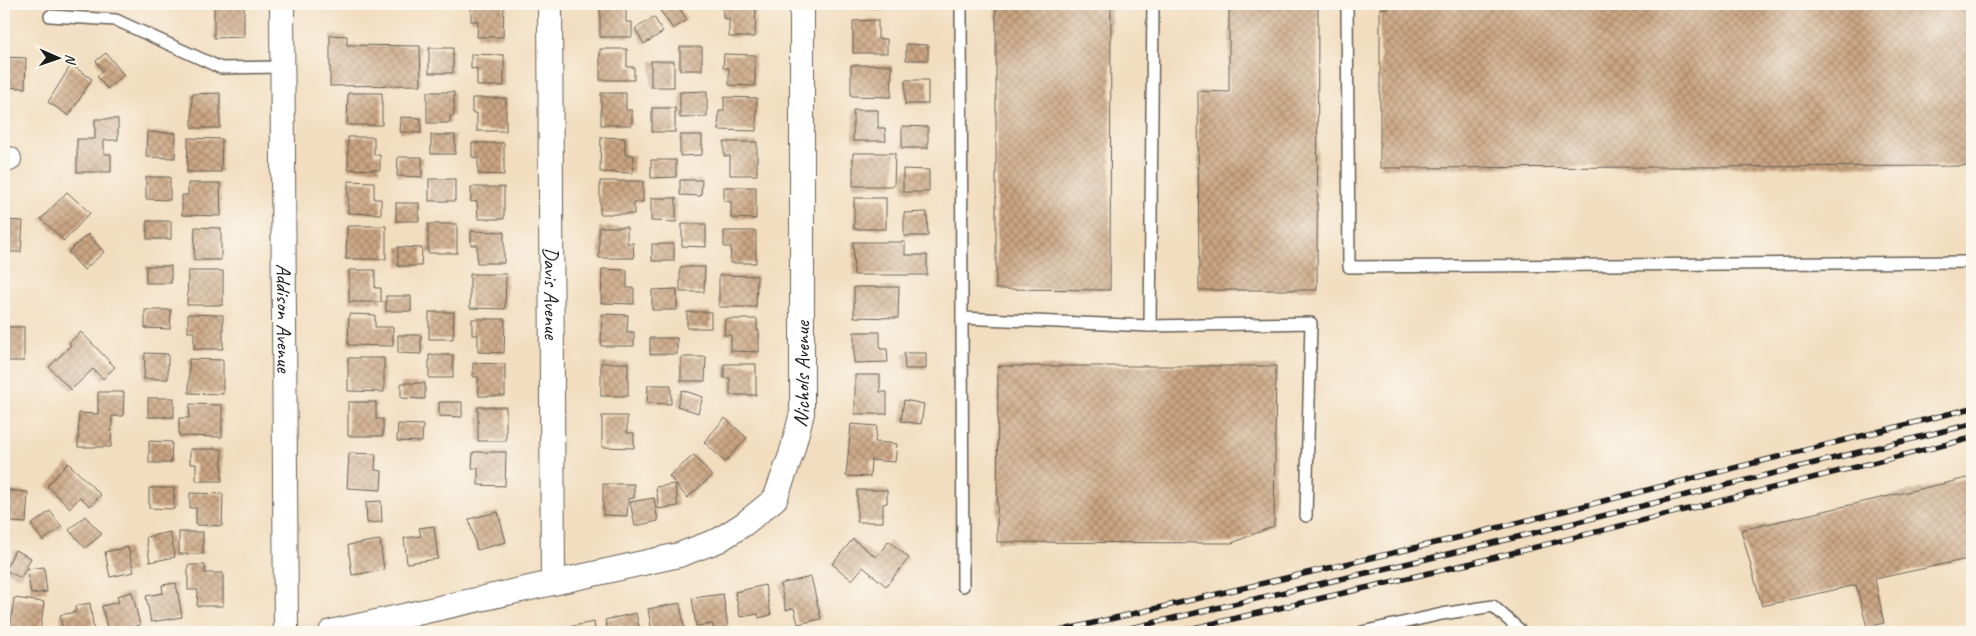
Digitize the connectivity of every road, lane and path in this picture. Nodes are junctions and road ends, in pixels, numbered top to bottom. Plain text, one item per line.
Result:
1 (282, 4) edge
2 (550, 4) edge
3 (802, 4) edge
4 (961, 4) edge
5 (1153, 4) edge
6 (1347, 4) edge
7 (50, 16) dead end
8 (283, 67) junction
9 (1972, 262) edge
10 (962, 318) junction
11 (1150, 326) junction
12 (1306, 516) dead end
13 (553, 582) junction
14 (963, 586) dead end
15 (286, 632) edge
16 (331, 632) edge
17 (1362, 632) edge
18 (1522, 632) edge

1 - 8 street, Addison Avenue
2 - 13 street, Davis Avenue
3 - 13 street, Nichols Avenue
4 - 10 lane
5 - 11 lane
6 - 9 lane
7 - 8 lane
8 - 15 street, Addison Avenue
10 - 11 lane
10 - 14 lane
11 - 12 lane
13 - 16 street, Nichols Avenue
17 - 18 lane

